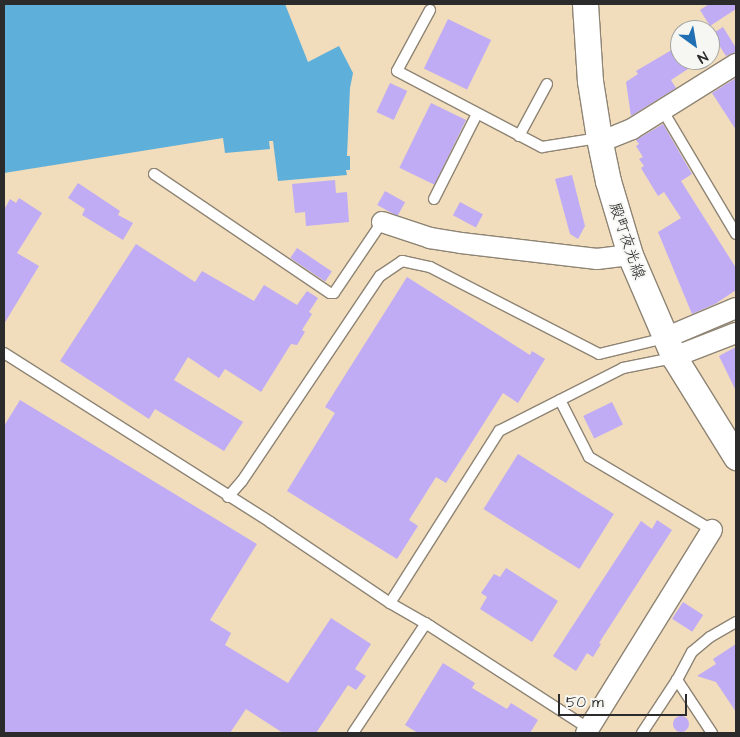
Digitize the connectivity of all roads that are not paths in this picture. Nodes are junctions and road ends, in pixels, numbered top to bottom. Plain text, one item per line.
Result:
1 (585, 4) edge
2 (430, 10) dead end
3 (736, 64) edge
4 (547, 84) dead end
5 (663, 112) junction
6 (478, 114) junction
7 (519, 136) junction
8 (599, 140) junction
9 (154, 174) dead end
10 (434, 199) dead end
11 (382, 222) joint
12 (736, 234) edge
13 (630, 254) junction
14 (736, 308) edge
15 (736, 333) edge
16 (669, 348) junction
17 (4, 353) edge
18 (560, 400) junction
19 (736, 457) edge
20 (228, 497) junction
21 (712, 530) joint
22 (390, 603) junction
23 (736, 622) edge
24 (426, 623) junction
25 (677, 680) junction
26 (587, 731) edge
27 (353, 733) edge
28 (642, 733) edge
29 (712, 733) edge

1 - 8 street, 殿町夜光線
2 - 6 lane
3 - 5 street
4 - 7 lane
5 - 8 street
5 - 12 lane
6 - 7 lane
6 - 10 lane
7 - 8 lane
8 - 13 street, 殿町夜光線
9 - 11 lane
11 - 13 street
13 - 16 street, 殿町夜光線
14 - 16 street
15 - 16 street
16 - 18 lane
16 - 19 street, 殿町夜光線
16 - 20 lane
17 - 20 lane
18 - 21 lane
18 - 22 lane
20 - 22 lane
21 - 26 street
22 - 24 lane
23 - 25 lane
24 - 26 lane
24 - 27 lane
25 - 28 lane
25 - 29 lane

